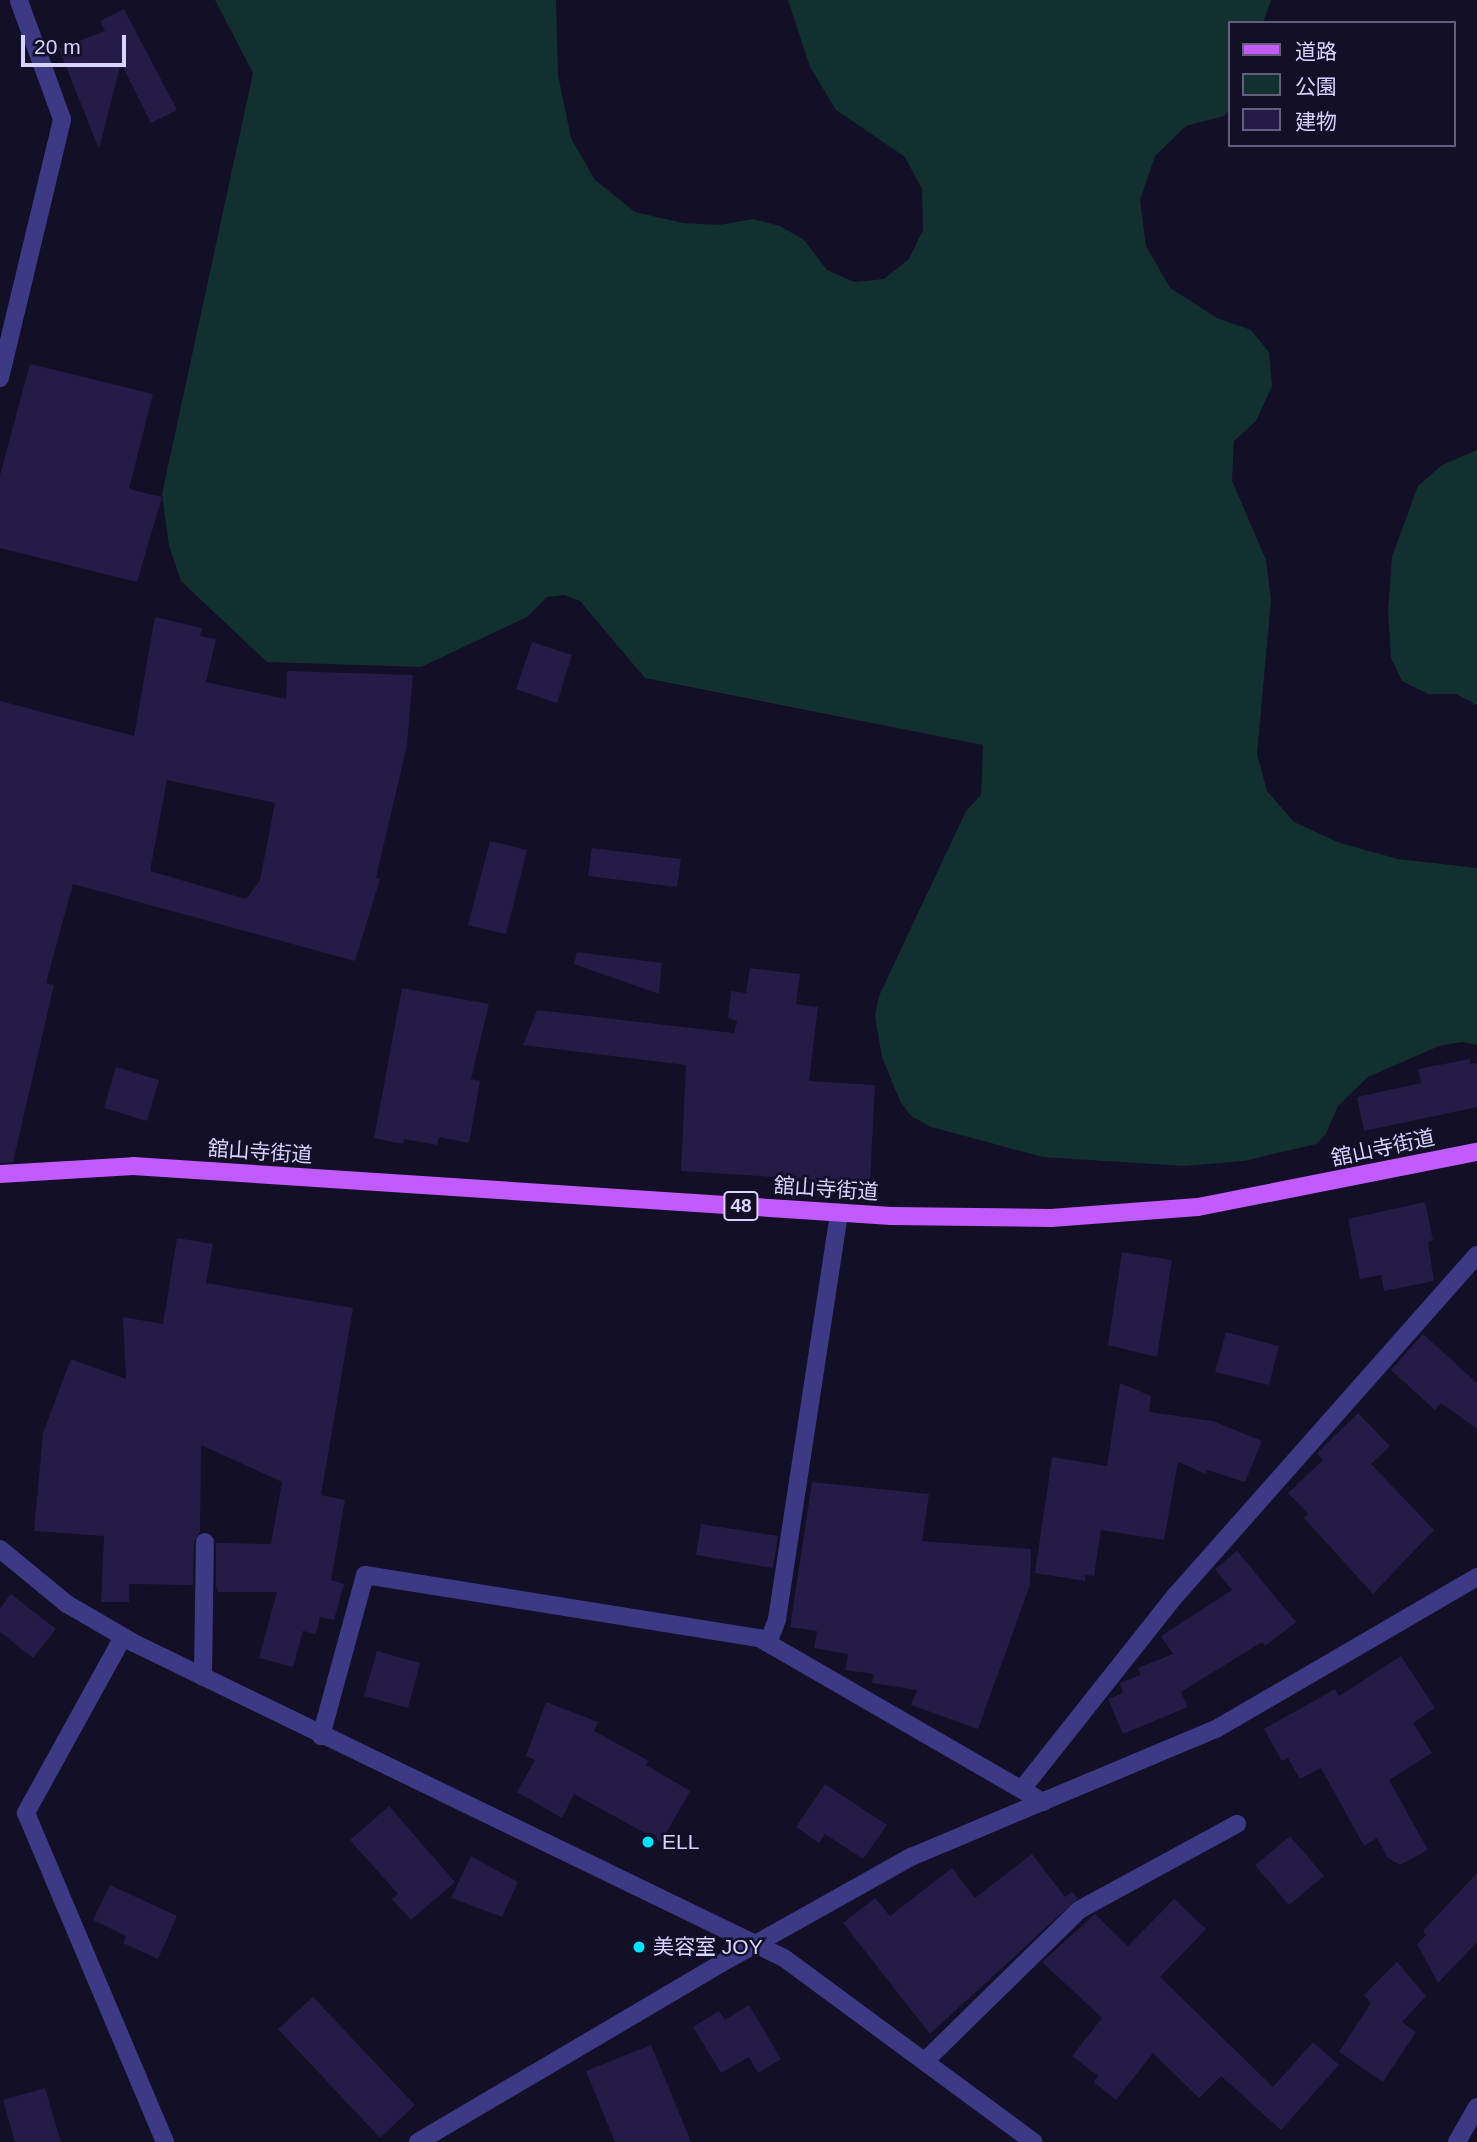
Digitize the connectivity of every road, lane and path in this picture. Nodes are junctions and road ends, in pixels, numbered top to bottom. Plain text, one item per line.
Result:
1 (19, 1) edge
2 (0, 378) edge
3 (1477, 1152) edge
4 (0, 1174) edge
5 (839, 1213) junction
6 (1477, 1255) edge
7 (205, 1542) dead end
8 (0, 1549) edge
9 (1477, 1577) edge
10 (123, 1636) junction
11 (768, 1643) junction
12 (203, 1677) junction
13 (321, 1736) junction
14 (1022, 1789) junction
15 (1043, 1802) junction
16 (1237, 1824) dead end
17 (755, 1944) junction
18 (926, 2060) junction
19 (1477, 2107) edge
20 (165, 2142) edge
21 (418, 2142) edge
22 (1034, 2142) edge
23 (1457, 2142) edge

1 - 2 street
3 - 5 main road, 舘山寺街道 / 48
4 - 5 main road, 舘山寺街道 / 48
5 - 11 street
6 - 14 street
7 - 12 street
8 - 10 street
9 - 15 street
10 - 12 street
10 - 20 street
11 - 13 street
11 - 14 street
12 - 13 street
13 - 17 street
14 - 15 street
15 - 17 street
16 - 18 street
17 - 18 street
17 - 21 street
18 - 22 street
19 - 23 street

